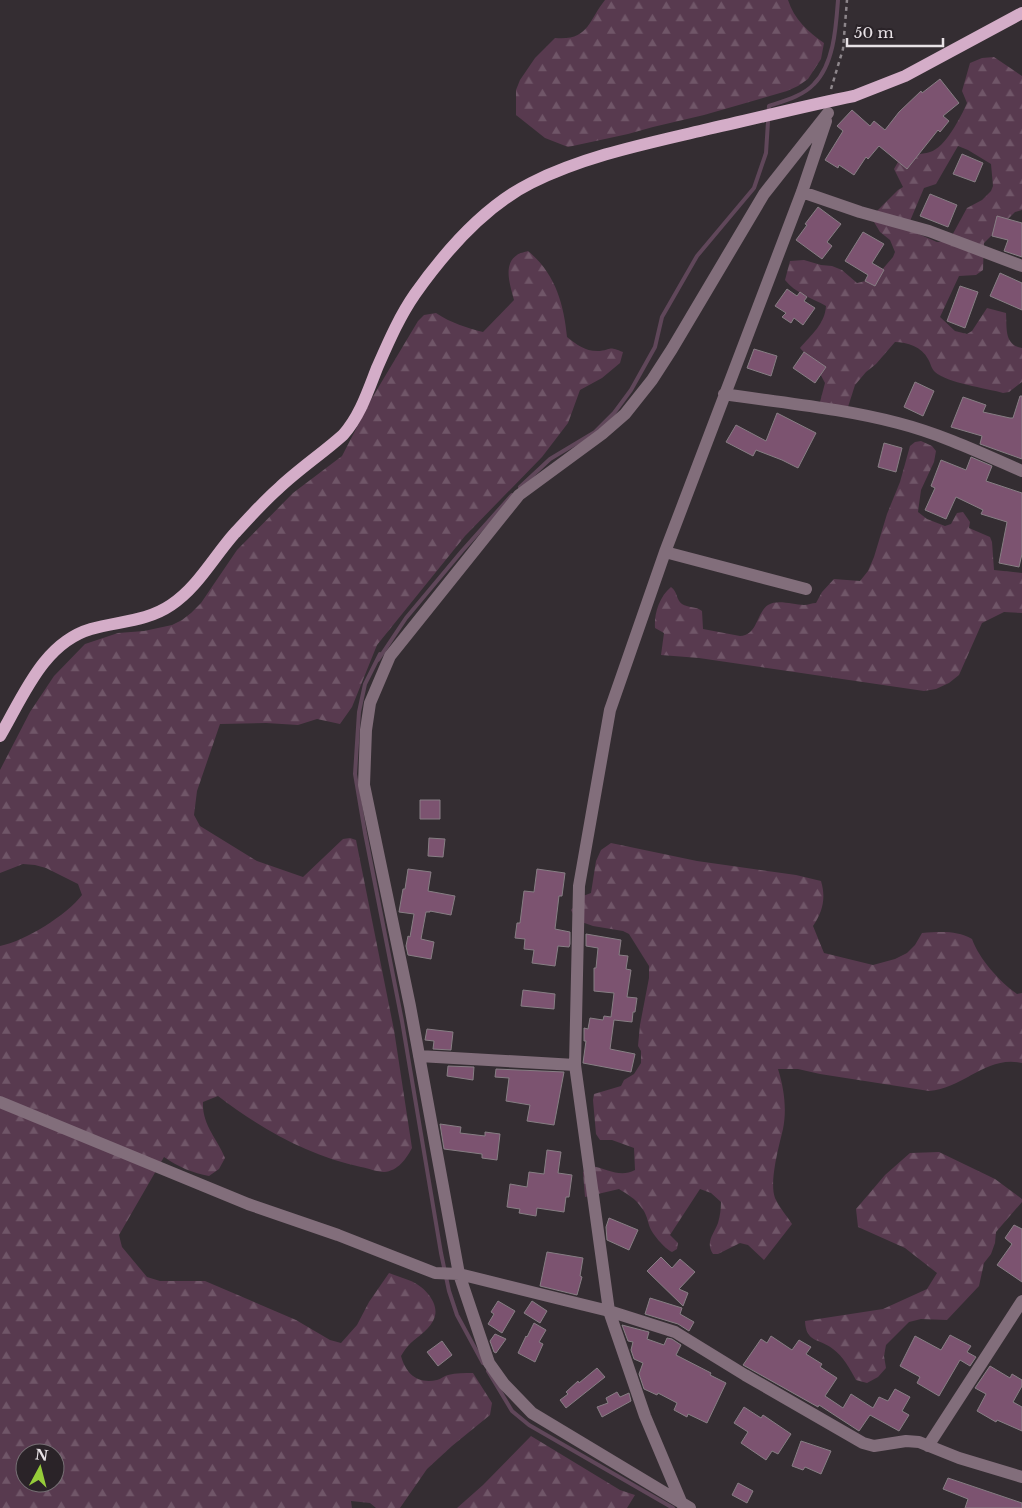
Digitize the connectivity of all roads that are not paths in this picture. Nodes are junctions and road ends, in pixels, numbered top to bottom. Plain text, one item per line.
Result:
1 (1022, 13) edge
2 (828, 107) junction
3 (802, 192) junction
4 (1022, 266) edge
5 (724, 394) junction
6 (1022, 471) edge
7 (665, 552) junction
8 (806, 589) dead end
9 (0, 736) edge
10 (420, 1056) junction
11 (575, 1065) junction
12 (0, 1102) edge
13 (456, 1274) junction
14 (1022, 1301) edge
15 (609, 1311) junction
16 (928, 1446) junction
17 (1022, 1477) edge
18 (685, 1506) edge

1 - 2 main road
2 - 3 street
2 - 9 main road
2 - 10 street
3 - 4 street
3 - 5 street
5 - 6 street
5 - 7 street
7 - 8 street
7 - 11 street
10 - 11 street
10 - 13 street
11 - 15 street
12 - 13 street
13 - 15 street
13 - 18 street
14 - 16 street
15 - 16 street
15 - 18 street
16 - 17 street

